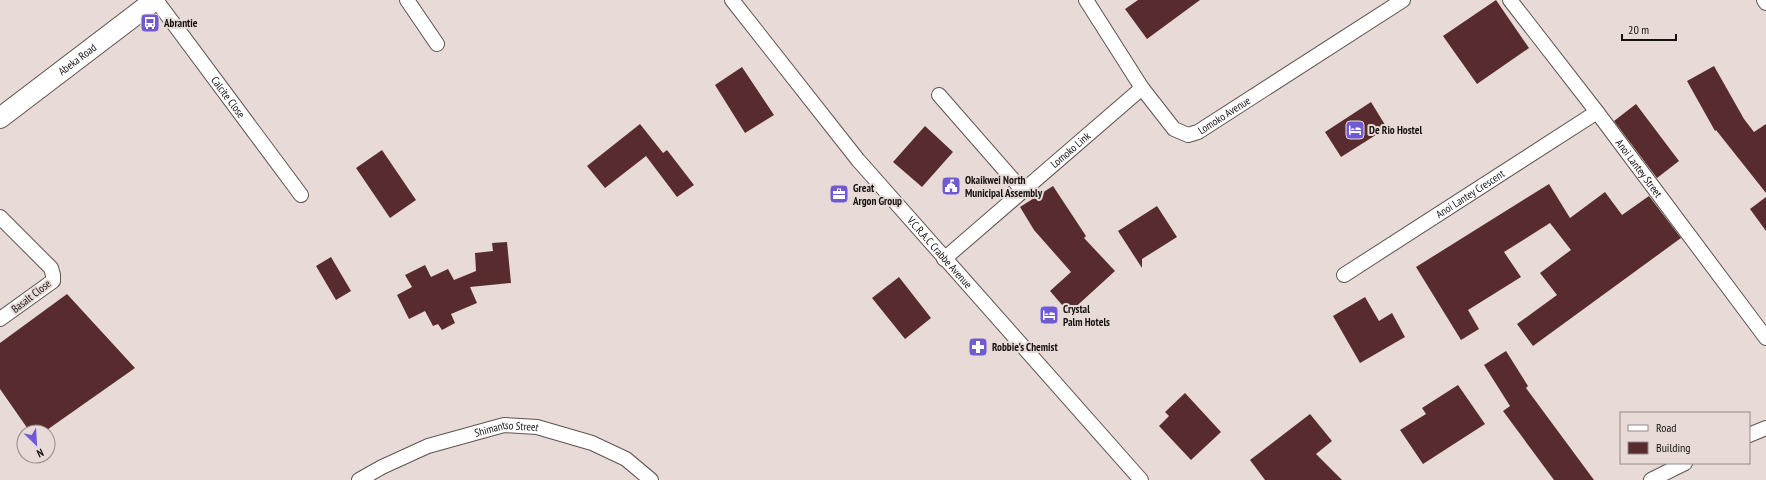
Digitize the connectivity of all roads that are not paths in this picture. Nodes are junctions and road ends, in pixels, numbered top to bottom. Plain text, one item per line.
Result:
1 (155, 0) edge
2 (407, 0) edge
3 (732, 0) edge
4 (1086, 0) edge
5 (1403, 0) edge
6 (1510, 0) edge
7 (1764, 0) edge
8 (1766, 3) edge
9 (437, 44) dead end
10 (1142, 88) junction
11 (939, 95) dead end
12 (1597, 112) junction
13 (0, 118) edge
14 (1023, 192) junction
15 (301, 195) dead end
16 (0, 217) edge
17 (944, 259) junction
18 (1344, 276) dead end
19 (0, 319) edge
20 (1766, 338) edge
21 (1766, 428) edge
22 (1750, 436) edge
23 (1683, 464) edge
24 (359, 480) edge
25 (651, 480) edge
26 (1141, 480) edge
27 (1651, 480) edge

1 - 13 street, Abeka Road
1 - 15 street, Calcite Close
2 - 9 street
3 - 17 street, V.C.R.A.C Crabbe Avenue
4 - 10 street, Lomoko Avenue
5 - 10 street, Lomoko Avenue
6 - 12 street, Anoi Lantey Street
7 - 8 street
10 - 14 street, Lomoko Link
11 - 14 street
12 - 18 street, Anoi Lantey Crescent
12 - 20 street, Anoi Lantey Street
14 - 17 street, Lomoko Link
16 - 19 street, Basalt Close
17 - 26 street, V.C.R.A.C Crabbe Avenue
21 - 22 street
23 - 27 street
24 - 25 street, Shimantso Street

